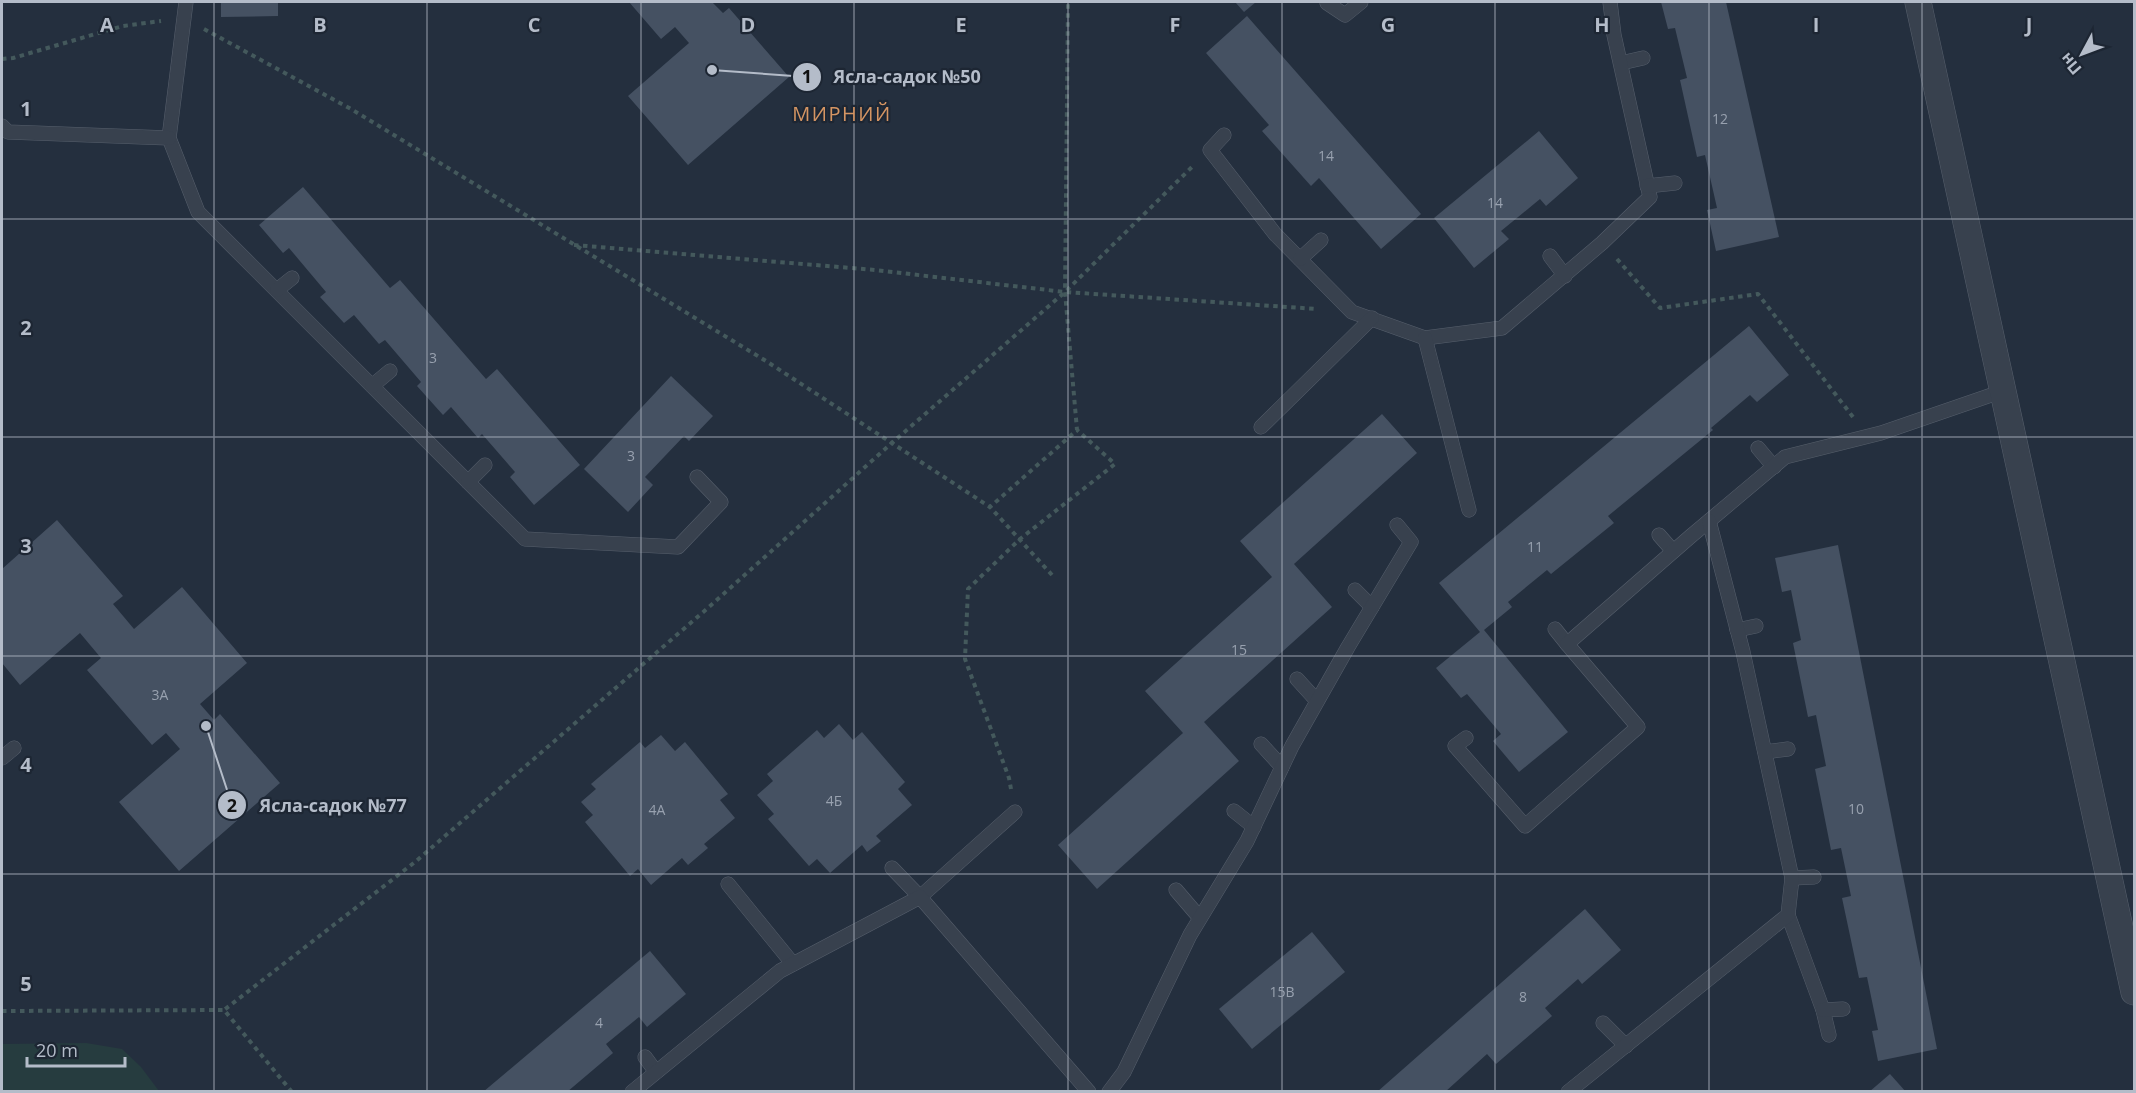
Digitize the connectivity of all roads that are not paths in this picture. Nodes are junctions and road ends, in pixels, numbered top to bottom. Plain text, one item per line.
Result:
1 (186, 2) edge
2 (1361, 2) edge
3 (1610, 2) edge
4 (1918, 2) edge
5 (1328, 3) dead end
6 (1643, 58) dead end
7 (1621, 63) junction
8 (2, 126) edge
9 (1224, 135) dead end
10 (169, 138) junction
11 (1675, 183) dead end
12 (1647, 186) junction
13 (1321, 240) dead end
14 (1550, 256) dead end
15 (1300, 259) junction
16 (1565, 276) junction
17 (292, 278) dead end
18 (277, 290) junction
19 (1372, 318) junction
20 (1425, 338) junction
21 (390, 370) dead end
22 (372, 386) junction
23 (2003, 391) junction
24 (1261, 428) dead end
25 (1758, 448) dead end
26 (485, 465) dead end
27 (1774, 466) junction
28 (697, 477) dead end
29 (468, 482) junction
30 (1469, 510) dead end
31 (1709, 521) junction
32 (1396, 525) dead end
33 (1659, 536) dead end
34 (1673, 551) junction
35 (1355, 590) dead end
36 (1372, 607) junction
37 (1756, 626) dead end
38 (1555, 629) dead end
39 (1737, 630) junction
40 (1567, 644) junction
41 (1297, 679) dead end
42 (1317, 701) junction
43 (1466, 738) dead end
44 (1261, 744) dead end
45 (14, 748) dead end
46 (1788, 748) dead end
47 (1765, 752) junction
48 (2, 758) edge
49 (1282, 768) junction
50 (1234, 811) dead end
51 (1015, 812) road end
52 (1254, 827) junction
53 (892, 868) dead end
54 (1814, 877) dead end
55 (1792, 878) junction
56 (728, 885) dead end
57 (1176, 890) dead end
58 (920, 897) junction
59 (1788, 915) junction
60 (1200, 918) junction
61 (793, 964) junction
62 (2134, 992) edge
63 (1843, 1009) dead end
64 (1823, 1010) junction
65 (1604, 1023) dead end
66 (1829, 1035) dead end
67 (1626, 1046) junction
68 (645, 1057) dead end
69 (656, 1072) junction
70 (632, 1092) edge
71 (1089, 1092) edge
72 (1109, 1092) edge
73 (1568, 1092) edge

1 - 10 lane
2 - 5 lane
3 - 7 lane
4 - 23 street
6 - 7 lane
7 - 12 lane
8 - 10 lane
9 - 15 lane
10 - 18 lane
11 - 12 lane
12 - 16 lane
13 - 15 lane
14 - 16 lane
15 - 19 lane
16 - 20 lane
17 - 18 lane
18 - 22 lane
19 - 20 lane
19 - 24 lane
20 - 30 lane
21 - 22 lane
22 - 29 lane
23 - 27 lane
23 - 62 street
25 - 27 lane
26 - 29 lane
27 - 31 lane
28 - 29 lane
31 - 34 lane
31 - 39 lane
32 - 36 lane
33 - 34 lane
34 - 40 lane
35 - 36 lane
36 - 42 lane
37 - 39 lane
38 - 40 lane
39 - 47 lane
40 - 43 lane
41 - 42 lane
42 - 49 lane
44 - 49 lane
45 - 48 lane
46 - 47 lane
47 - 55 lane
49 - 52 lane
50 - 52 lane
51 - 58 lane
52 - 60 lane
53 - 58 lane
54 - 55 lane
55 - 59 lane
56 - 61 lane
57 - 60 lane
58 - 61 lane
58 - 71 lane
59 - 64 lane
59 - 67 lane
60 - 72 lane
61 - 69 lane
63 - 64 lane
64 - 66 lane
65 - 67 lane
67 - 73 lane
68 - 69 lane
69 - 70 lane

